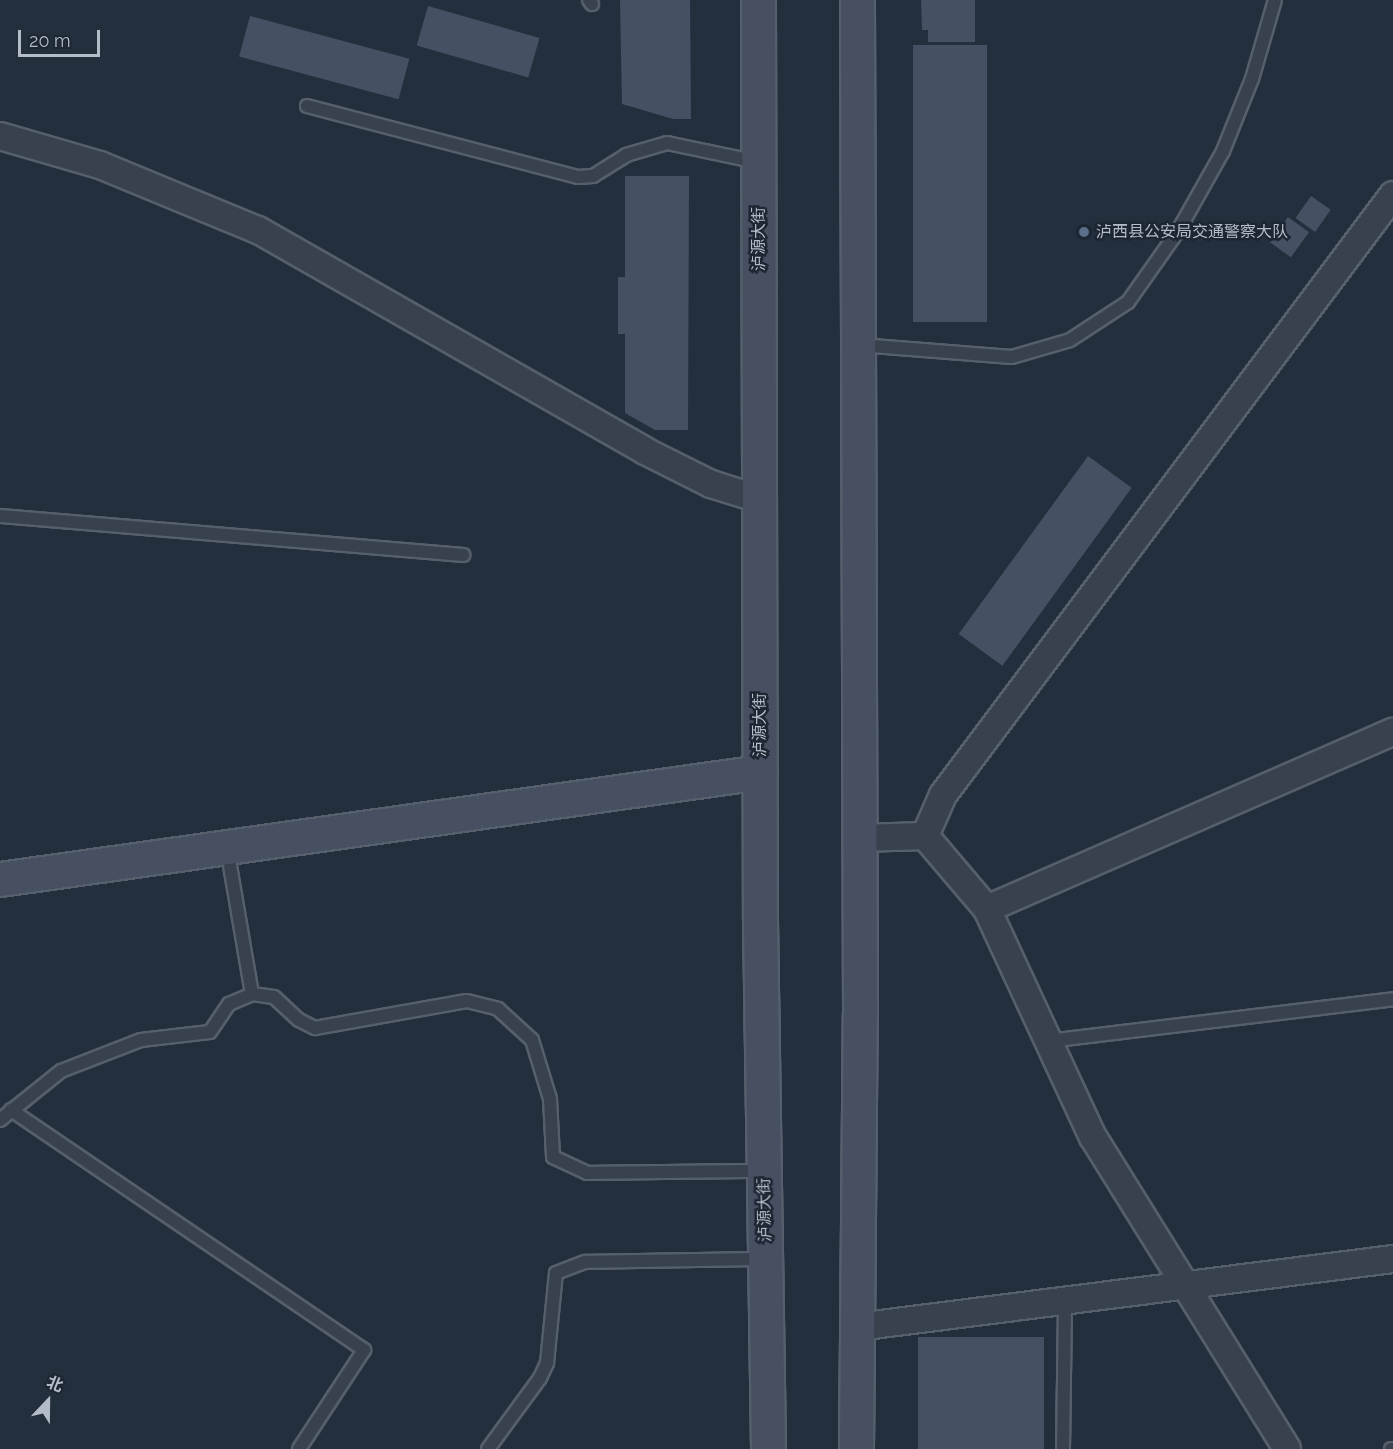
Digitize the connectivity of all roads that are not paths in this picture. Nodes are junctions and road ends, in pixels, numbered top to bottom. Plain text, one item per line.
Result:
1 (758, 0) edge
2 (857, 0) edge
3 (1275, 0) edge
4 (307, 106) dead end
5 (0, 136) edge
6 (758, 162) junction
7 (1393, 195) edge
8 (859, 345) junction
9 (759, 499) junction
10 (0, 516) edge
11 (463, 555) dead end
12 (1393, 732) edge
13 (760, 772) junction
14 (925, 836) junction
15 (860, 838) junction
16 (227, 846) junction
17 (0, 879) edge
18 (987, 909) junction
19 (252, 994) junction
20 (1393, 999) edge
21 (1048, 1041) junction
22 (10, 1110) junction
23 (0, 1120) edge
24 (765, 1171) junction
25 (766, 1259) junction
26 (1393, 1260) edge
27 (1186, 1286) junction
28 (1065, 1301) junction
29 (857, 1327) junction
30 (299, 1449) edge
31 (488, 1449) edge
32 (768, 1449) edge
33 (856, 1449) edge
34 (1063, 1449) edge
35 (1287, 1449) edge

1 - 6 main road, 泸源大街
2 - 8 main road
3 - 8 lane
4 - 6 lane
5 - 9 street
6 - 9 main road, 泸源大街
7 - 14 street
8 - 15 main road
9 - 13 main road, 泸源大街
10 - 11 lane
12 - 18 street
13 - 16 main road
13 - 24 main road, 泸源大街
14 - 15 street
14 - 18 street
15 - 29 main road
16 - 17 main road
16 - 19 lane
18 - 21 street
19 - 22 lane
19 - 24 lane
20 - 21 lane
21 - 27 street
22 - 23 lane
22 - 30 lane
24 - 25 main road, 泸源大街
25 - 31 lane
25 - 32 main road, 泸源大街
26 - 27 street
27 - 28 street
27 - 35 street
28 - 29 street
28 - 34 lane
29 - 33 main road

